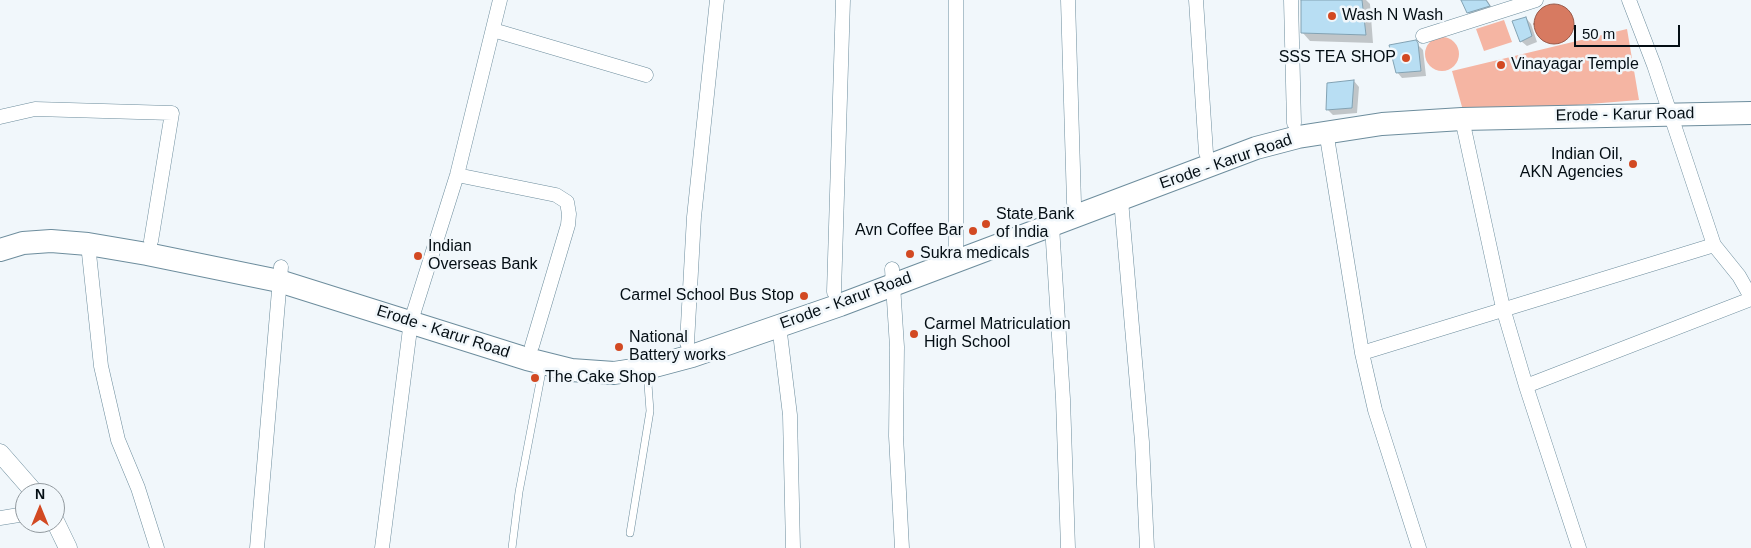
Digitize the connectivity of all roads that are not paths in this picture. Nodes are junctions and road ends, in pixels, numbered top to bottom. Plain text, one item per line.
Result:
1 (500, 0) edge
2 (717, 0) edge
3 (843, 0) edge
4 (956, 0) edge
5 (1068, 0) edge
6 (1196, 0) edge
7 (1291, 0) edge
8 (1536, 0) edge
9 (1629, 0) edge
10 (493, 30) junction
11 (1423, 36) dead end
12 (646, 75) dead end
13 (1751, 99) edge
14 (1667, 106) junction
15 (1751, 113) edge
16 (0, 117) edge
17 (1462, 119) junction
18 (1294, 124) junction
19 (1326, 131) junction
20 (1206, 153) junction
21 (458, 175) junction
22 (1121, 200) junction
23 (1074, 203) junction
24 (1052, 226) junction
25 (0, 236) edge
26 (151, 241) junction
27 (88, 244) junction
28 (1714, 245) junction
29 (956, 248) junction
30 (0, 250) edge
31 (280, 274) junction
32 (893, 276) junction
33 (834, 292) junction
34 (1751, 298) edge
35 (1503, 308) junction
36 (413, 314) junction
37 (779, 324) junction
38 (687, 343) junction
39 (1362, 352) junction
40 (538, 354) junction
41 (647, 368) junction
42 (1526, 386) junction
43 (0, 453) edge
44 (26, 483) edge
45 (15, 516) edge
46 (0, 518) edge
47 (61, 533) edge
48 (630, 533) dead end
49 (68, 548) edge
50 (157, 548) edge
51 (257, 548) edge
52 (382, 548) edge
53 (512, 548) edge
54 (793, 548) edge
55 (902, 548) edge
56 (1068, 548) edge
57 (1147, 548) edge
58 (1419, 548) edge
59 (1580, 548) edge

1 - 10 street
2 - 38 street
3 - 33 street
4 - 29 street
5 - 23 street
6 - 20 street
7 - 18 street
8 - 11 street
9 - 14 street
10 - 12 street
10 - 21 street
13 - 14 main road, Erode - Karur Road
14 - 15 main road, Erode - Karur Road
14 - 17 main road, Erode - Karur Road
14 - 18 main road, Erode - Karur Road
14 - 28 street
16 - 26 street
17 - 19 main road, Erode - Karur Road
17 - 35 street
18 - 20 main road, Erode - Karur Road
19 - 22 main road, Erode - Karur Road
19 - 39 street
20 - 23 main road, Erode - Karur Road
21 - 36 street
21 - 40 street
22 - 24 main road, Erode - Karur Road
22 - 57 street
23 - 29 main road, Erode - Karur Road
24 - 32 main road, Erode - Karur Road
24 - 56 street
25 - 26 main road, Erode - Karur Road
26 - 31 main road, Erode - Karur Road
27 - 30 main road, Erode - Karur Road
27 - 31 main road, Erode - Karur Road
27 - 50 street
28 - 34 street
28 - 35 street
29 - 32 main road, Erode - Karur Road
31 - 36 main road, Erode - Karur Road
31 - 51 street
32 - 33 main road, Erode - Karur Road
32 - 37 main road, Erode - Karur Road
32 - 55 street
33 - 38 main road, Erode - Karur Road
34 - 42 street
35 - 39 street
35 - 42 street
36 - 40 main road, Erode - Karur Road
36 - 52 street
37 - 41 main road, Erode - Karur Road
37 - 54 street
38 - 40 main road, Erode - Karur Road
39 - 58 street
40 - 41 main road, Erode - Karur Road
40 - 53 lane
41 - 48 lane
42 - 59 street
43 - 44 street
45 - 46 street
47 - 49 street

